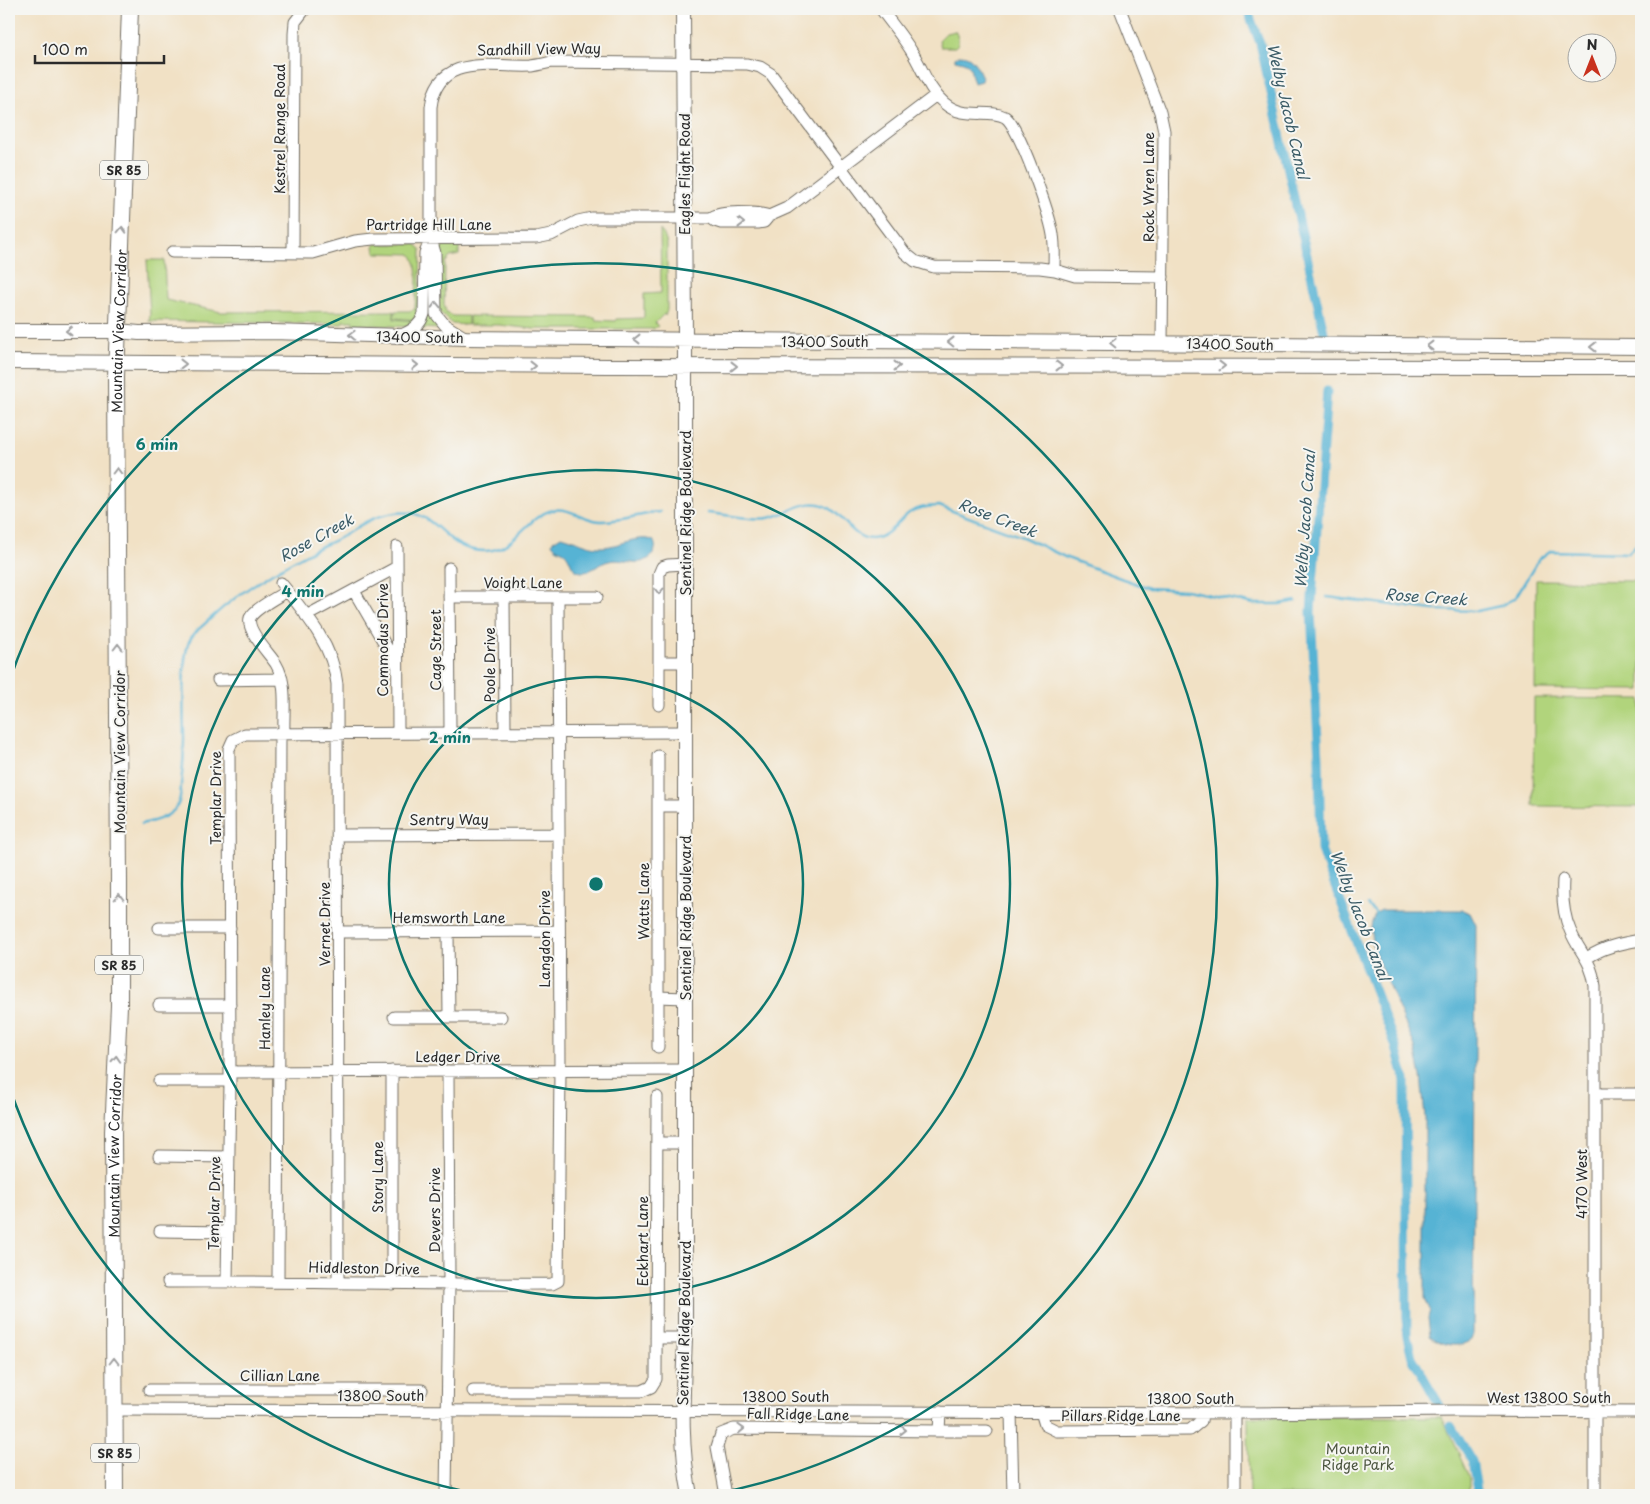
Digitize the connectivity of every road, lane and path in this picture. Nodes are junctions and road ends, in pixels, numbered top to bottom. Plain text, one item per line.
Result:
1 (130, 9) edge
2 (305, 9) edge
3 (683, 9) edge
4 (881, 9) edge
5 (1120, 9) edge
6 (683, 63) junction
7 (936, 95) junction
8 (841, 167) junction
9 (684, 218) junction
10 (430, 239) junction
11 (172, 252) dead end
12 (293, 253) junction
13 (1054, 269) junction
14 (1163, 276) junction
15 (9, 331) edge
16 (118, 331) junction
17 (397, 337) junction
18 (466, 338) junction
19 (685, 339) junction
20 (1162, 344) junction
21 (1641, 347) edge
22 (9, 362) edge
23 (117, 363) junction
24 (685, 366) junction
25 (1641, 367) edge
26 (397, 546) dead end
27 (685, 564) junction
28 (397, 567) junction
29 (449, 568) dead end
30 (284, 587) joint
31 (354, 591) junction
32 (449, 597) junction
33 (504, 597) junction
34 (558, 597) junction
35 (598, 597) dead end
36 (306, 616) junction
37 (658, 662) junction
38 (686, 662) junction
39 (397, 667) junction
40 (282, 679) junction
41 (218, 680) dead end
42 (658, 706) dead end
43 (686, 732) junction
44 (338, 733) junction
45 (398, 733) junction
46 (450, 733) junction
47 (505, 733) junction
48 (559, 733) junction
49 (282, 734) junction
50 (658, 756) dead end
51 (658, 806) junction
52 (686, 806) junction
53 (559, 834) junction
54 (338, 835) junction
55 (1563, 880) dead end
56 (159, 928) dead end
57 (230, 928) junction
58 (559, 931) junction
59 (339, 932) junction
60 (448, 932) junction
61 (1641, 940) edge
62 (1587, 958) junction
63 (658, 997) junction
64 (685, 998) junction
65 (159, 1005) dead end
66 (230, 1005) junction
67 (501, 1016) dead end
68 (394, 1017) dead end
69 (449, 1017) junction
70 (658, 1046) dead end
71 (392, 1070) junction
72 (560, 1070) junction
73 (685, 1070) junction
74 (279, 1071) junction
75 (338, 1071) junction
76 (448, 1071) junction
77 (230, 1076) junction
78 (159, 1082) dead end
79 (1596, 1094) junction
80 (1641, 1094) edge
81 (657, 1096) dead end
82 (685, 1143) junction
83 (657, 1144) junction
84 (159, 1156) dead end
85 (229, 1157) junction
86 (160, 1231) dead end
87 (228, 1232) junction
88 (558, 1281) joint
89 (168, 1282) dead end
90 (227, 1282) junction
91 (278, 1282) junction
92 (338, 1282) junction
93 (392, 1284) junction
94 (449, 1285) junction
95 (656, 1338) junction
96 (685, 1338) junction
97 (184, 1389) junction
98 (149, 1390) dead end
99 (375, 1390) junction
100 (422, 1390) dead end
101 (520, 1390) junction
102 (473, 1391) dead end
103 (602, 1391) junction
104 (115, 1410) junction
105 (184, 1410) junction
106 (376, 1410) junction
107 (448, 1410) junction
108 (520, 1410) junction
109 (603, 1411) junction
110 (683, 1411) junction
111 (1457, 1411) joint
112 (940, 1412) junction
113 (1011, 1412) junction
114 (1042, 1412) junction
115 (1596, 1412) junction
116 (1641, 1412) edge
117 (1202, 1413) junction
118 (1235, 1413) junction
119 (939, 1431) junction
120 (987, 1431) dead end
121 (115, 1495) edge
122 (446, 1495) edge
123 (690, 1495) edge
124 (726, 1495) edge
125 (1013, 1495) edge
126 (1234, 1495) edge
127 (1595, 1495) edge

16 -> 1 highway, Mountain View Corridor / SR 85
2 - 12 street, Kestrel Range Road
3 - 6 main road, Eagles Flight Road
4 - 7 street
5 - 14 street, Rock Wren Lane
6 - 8 street, Sandhill View Way
6 - 9 main road, Eagles Flight Road
6 - 10 street, Sandhill View Way
7 - 8 street
7 - 13 street
8 - 9 street, Partridge Hill Lane
8 - 13 street, Sandhill View Way
9 - 10 street, Partridge Hill Lane
9 - 19 main road, Eagles Flight Road
10 - 12 street, Partridge Hill Lane
10 - 17 street, Sandhill View Way
18 -> 10 street, Sandhill View Way
11 - 12 street, Partridge Hill Lane
13 - 14 street, Sandhill View Way
14 - 20 street, Rock Wren Lane
16 -> 15 main road, 13400 South
17 -> 16 main road, 13400 South
16 - 23 highway, Mountain View Corridor / SR 85
17 - 18 main road, 13400 South
19 -> 18 main road, 13400 South
20 -> 19 main road, 13400 South
19 - 24 main road, Sentinel Ridge Boulevard
21 -> 20 main road, 13400 South
22 - 23 main road, 13400 South
23 -> 24 main road, 13400 South
104 -> 23 highway, Mountain View Corridor / SR 85
24 -> 25 main road, 13400 South
24 - 27 main road, Sentinel Ridge Boulevard
26 - 28 street, Commodus Drive
27 -> 37 street
27 - 38 main road, Sentinel Ridge Boulevard
28 - 31 street
28 - 39 street, Commodus Drive
29 - 32 street, Cage Street
30 - 36 street, Vernet Drive
30 - 40 street, Hanley Lane
31 - 36 street
31 - 39 street
32 - 33 street, Voight Lane
32 - 46 street, Cage Street
33 - 34 street, Voight Lane
33 - 47 street, Poole Drive
34 - 35 street, Voight Lane
34 - 48 street, Langdon Drive
36 - 44 street, Vernet Drive
37 - 38 street
37 - 42 street
38 - 43 main road, Sentinel Ridge Boulevard
39 - 45 street, Commodus Drive
40 - 41 street
40 - 49 street, Hanley Lane
43 - 48 street, Templar Drive
43 - 52 main road, Sentinel Ridge Boulevard
44 - 45 street, Templar Drive
44 - 49 street, Templar Drive
44 - 54 street, Vernet Drive
45 - 46 street, Templar Drive
46 - 47 street, Templar Drive
47 - 48 street, Templar Drive
48 - 53 street, Langdon Drive
49 - 57 street, Templar Drive
49 - 74 street, Hanley Lane
50 - 51 street, Watts Lane
51 - 52 street
51 - 63 street, Watts Lane
52 - 64 main road, Sentinel Ridge Boulevard
53 - 54 street, Sentry Way
53 - 58 street, Langdon Drive
54 - 59 street, Vernet Drive
55 - 62 street, 4170 West
56 - 57 street
57 - 66 street, Templar Drive
58 - 60 street, Hemsworth Lane
58 - 72 street, Langdon Drive
59 - 60 street, Hemsworth Lane
59 - 75 street, Vernet Drive
60 - 69 street
61 - 62 street
62 - 79 street, 4170 West
63 - 64 street
63 - 70 street, Watts Lane
64 - 73 main road, Sentinel Ridge Boulevard
65 - 66 street
66 - 77 street, Templar Drive
67 - 69 street
68 - 69 street
71 - 75 street, Ledger Drive
71 - 76 street, Ledger Drive
71 - 93 street, Story Lane
72 - 73 street, Ledger Drive
72 - 76 street, Ledger Drive
72 - 88 street, Langdon Drive
73 - 82 main road, Sentinel Ridge Boulevard
74 - 75 street, Ledger Drive
74 - 77 street, Ledger Drive
74 - 91 street, Hanley Lane
75 - 92 street, Vernet Drive
76 - 94 street, Devers Drive
77 - 78 street, Ledger Drive
77 - 85 street, Templar Drive
79 - 80 street
79 - 115 street, 4170 West
81 - 83 street, Eckhart Lane
82 - 83 street
82 - 96 main road, Sentinel Ridge Boulevard
83 - 95 street, Eckhart Lane
84 - 85 street
85 - 87 street, Templar Drive
86 - 87 street
87 - 90 street, Templar Drive
88 - 94 street, Hiddleston Drive
89 - 90 street, Hiddleston Drive
90 - 91 street, Hiddleston Drive
91 - 92 street, Hiddleston Drive
92 - 93 street, Hiddleston Drive
93 - 94 street, Hiddleston Drive
94 - 107 street, Devers Drive
95 - 96 street
95 - 103 street, Eckhart Lane
96 - 110 main road, Sentinel Ridge Boulevard
97 - 98 street, Cillian Lane
97 - 99 street, Cillian Lane
97 - 105 street
99 - 100 street, Cillian Lane
99 - 106 street
101 - 102 street
101 - 103 street
101 - 108 street
103 - 109 street
104 - 105 street, 13800 South
104 - 121 highway, Mountain View Corridor / SR 85
105 - 106 street, 13800 South
106 - 107 street, 13800 South
107 - 108 street, 13800 South
107 - 122 street, Devers Drive
108 - 109 street, 13800 South
109 - 110 street, 13800 South
110 - 112 street, 13800 South
110 - 123 main road, Sentinel Ridge Boulevard
111 - 115 street, West 13800 South
111 - 118 street, 13800 South
112 - 113 street, 13800 South
112 - 119 street
113 - 114 street, 13800 South
113 - 125 street
114 - 117 street, 13800 South
114 - 117 street, Pillars Ridge Lane
115 - 116 street, West 13800 South
115 - 127 street, 4170 West
117 - 118 street, 13800 South
118 - 126 street
119 - 120 street, Fall Ridge Lane
124 -> 119 street, Fall Ridge Lane

